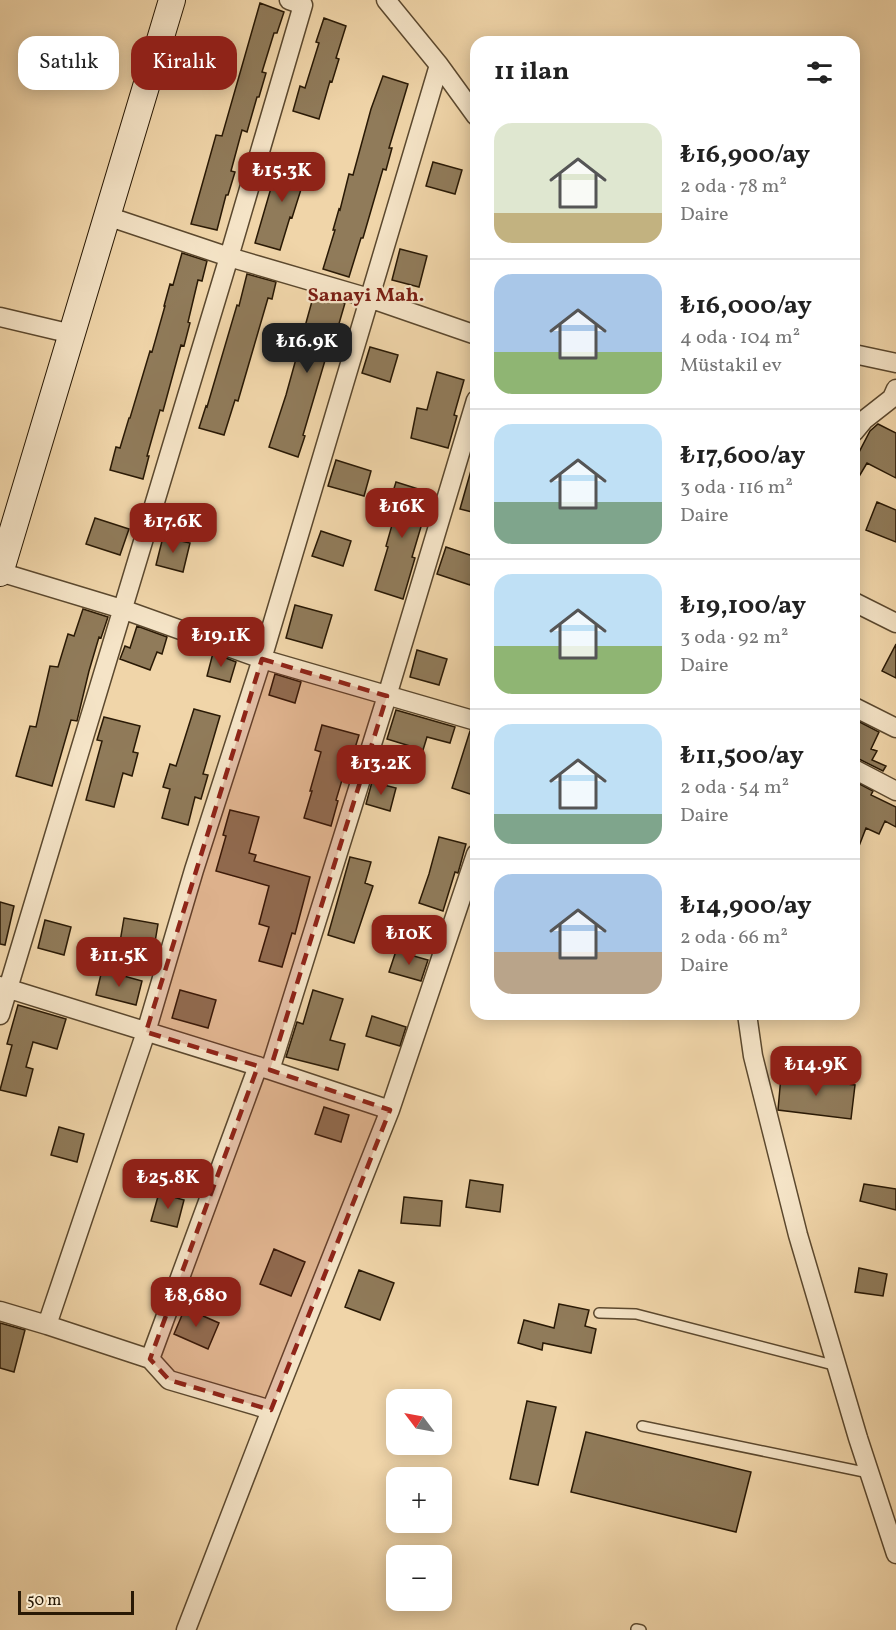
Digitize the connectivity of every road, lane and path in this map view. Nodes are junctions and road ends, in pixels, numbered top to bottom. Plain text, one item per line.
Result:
1 (172, 0) edge
2 (289, 0) edge
3 (386, 0) edge
4 (440, 65) junction
5 (470, 108) edge
6 (107, 216) junction
7 (229, 257) junction
8 (369, 298) junction
9 (0, 317) edge
10 (470, 333) edge
11 (72, 334) junction
12 (860, 355) edge
13 (896, 363) edge
14 (895, 397) edge
15 (470, 420) edge
16 (860, 425) edge
17 (0, 573) edge
18 (860, 605) edge
19 (122, 609) junction
20 (896, 623) edge
21 (262, 658) junction
22 (387, 696) junction
23 (860, 710) edge
24 (470, 719) edge
25 (896, 728) edge
26 (860, 772) edge
27 (896, 791) edge
28 (470, 872) edge
29 (4, 987) edge
30 (0, 1015) edge
31 (748, 1020) edge
32 (146, 1032) junction
33 (264, 1068) junction
34 (390, 1110) junction
35 (0, 1311) edge
36 (599, 1313) dead end
37 (47, 1325) junction
38 (150, 1359) junction
39 (837, 1366) junction
40 (271, 1410) junction
41 (642, 1426) dead end
42 (869, 1473) junction
43 (896, 1554) edge
44 (186, 1630) edge

1 - 6 main road
2 - 7 street
3 - 4 street
4 - 5 street
4 - 8 street
6 - 7 street
6 - 11 main road
7 - 8 street
7 - 19 street
8 - 10 street
8 - 21 street
9 - 11 street
11 - 17 main road
12 - 13 street
14 - 16 street
15 - 22 street
17 - 19 street
18 - 20 street
19 - 21 street
19 - 29 street
21 - 22 street
21 - 32 street
22 - 24 street
22 - 33 street
23 - 25 street
26 - 27 street
28 - 34 street
29 - 30 street
29 - 32 street
31 - 39 street
32 - 33 street
32 - 37 street
33 - 34 street
33 - 38 street
34 - 40 street
35 - 37 street
36 - 39 lane
37 - 38 street
38 - 40 street
39 - 42 street
40 - 44 street
41 - 42 lane
42 - 43 street

